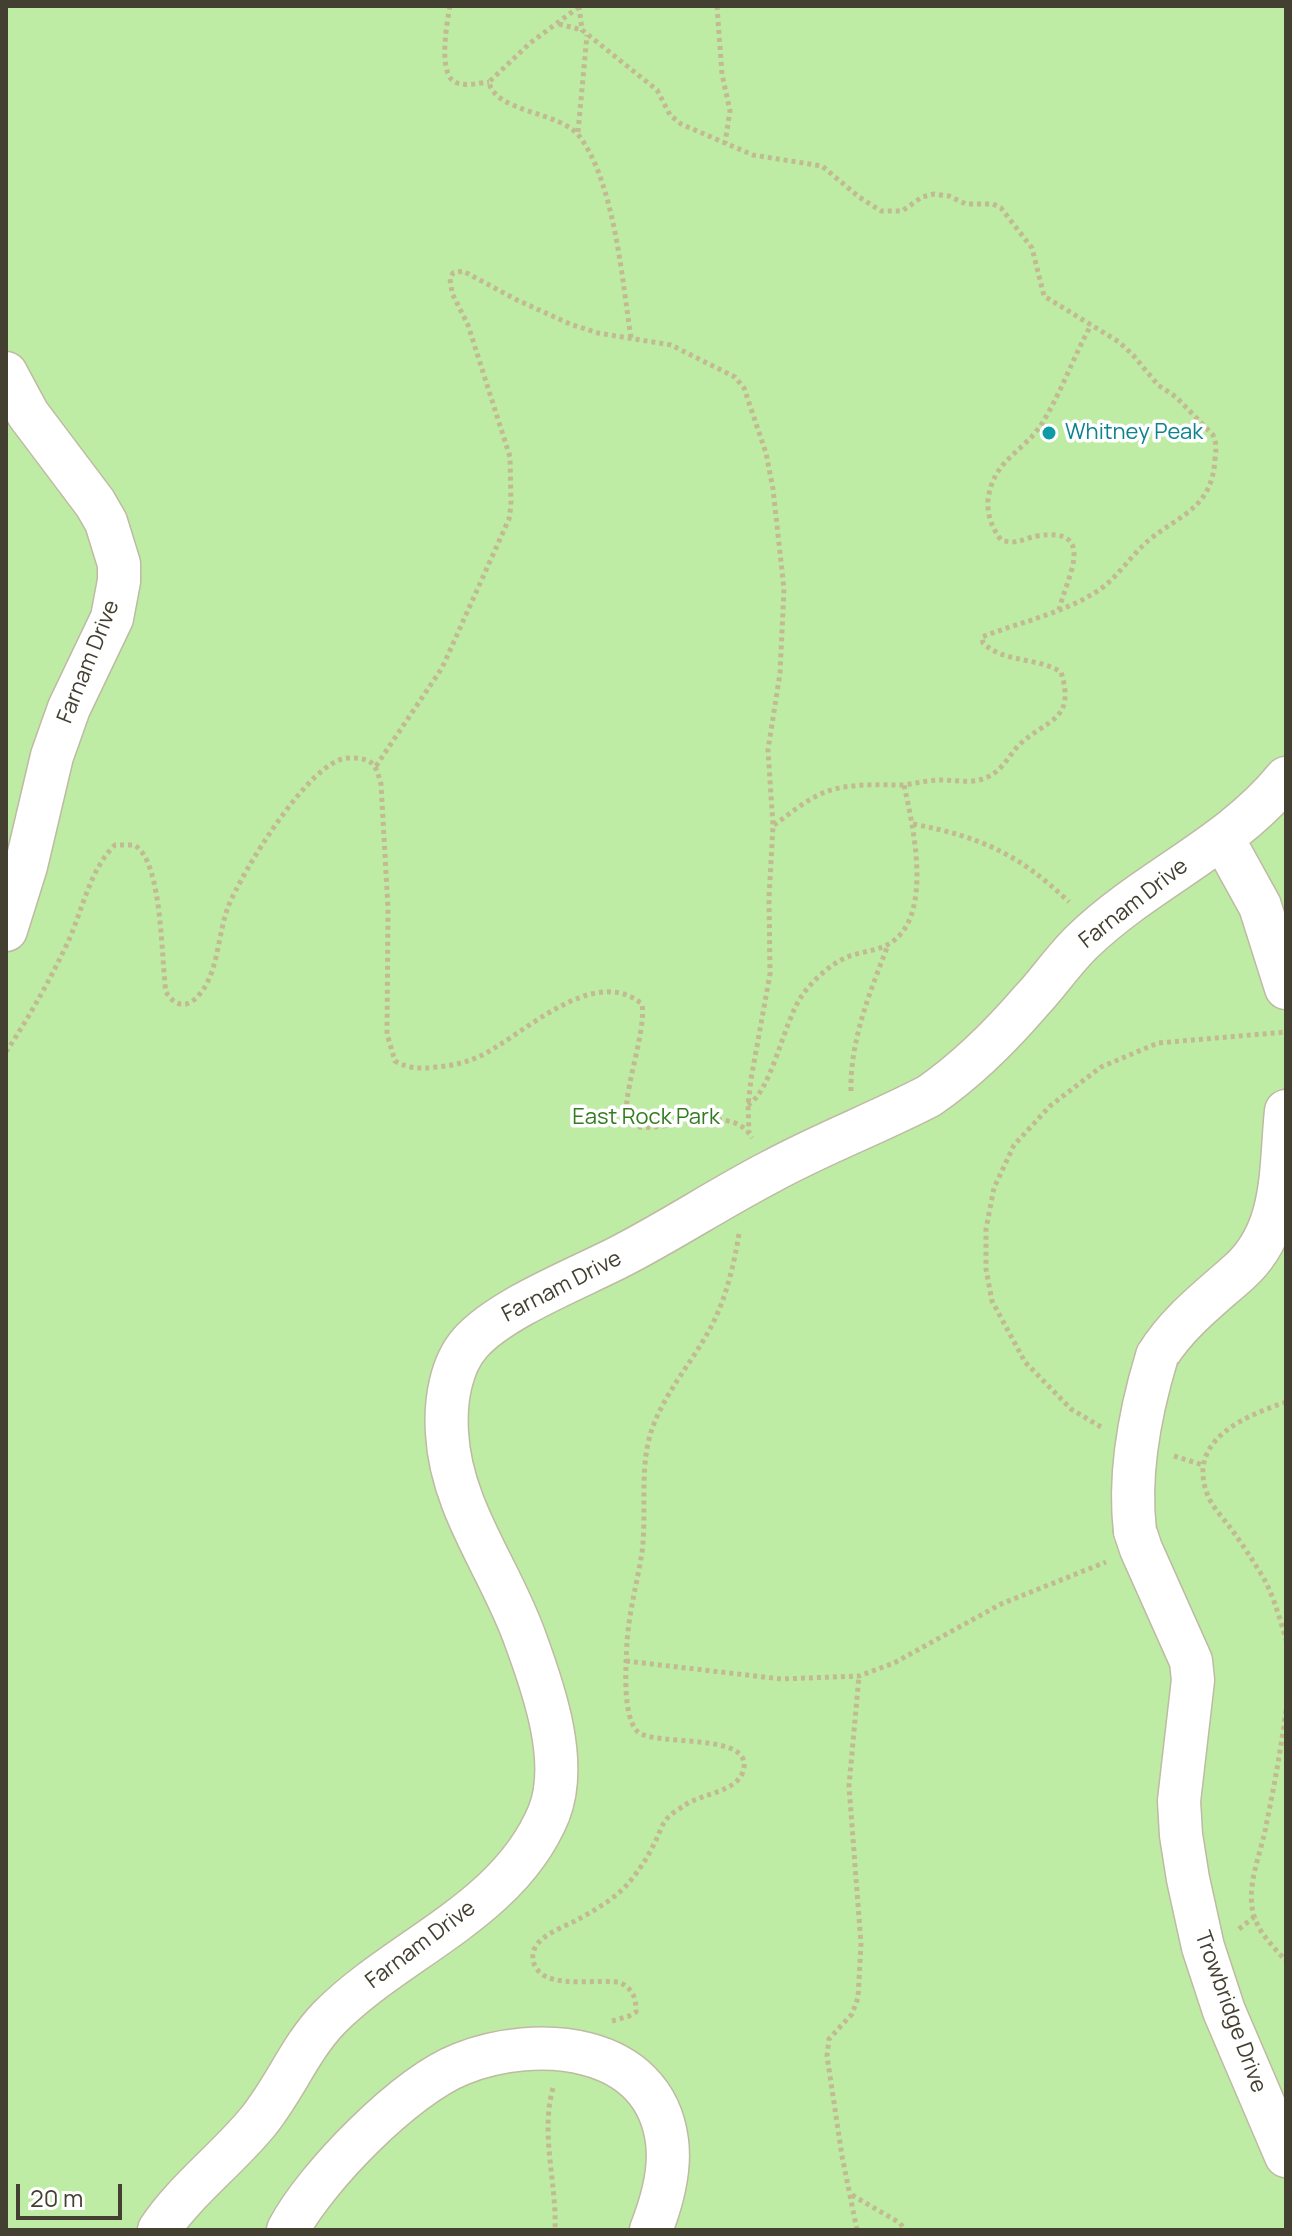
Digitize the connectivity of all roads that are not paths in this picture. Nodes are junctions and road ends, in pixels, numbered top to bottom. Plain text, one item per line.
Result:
1 (6, 373) edge
2 (1286, 778) edge
3 (1223, 839) junction
4 (6, 930) edge
5 (1286, 988) edge
6 (1286, 1111) edge
7 (1286, 2156) edge
8 (159, 2230) edge
9 (288, 2230) edge
10 (651, 2230) edge

1 - 4 street, Farnam Drive
2 - 3 street, Farnam Drive
3 - 5 street
3 - 8 street, Farnam Drive
6 - 7 street, Trowbridge Drive, bridge
9 - 10 street

